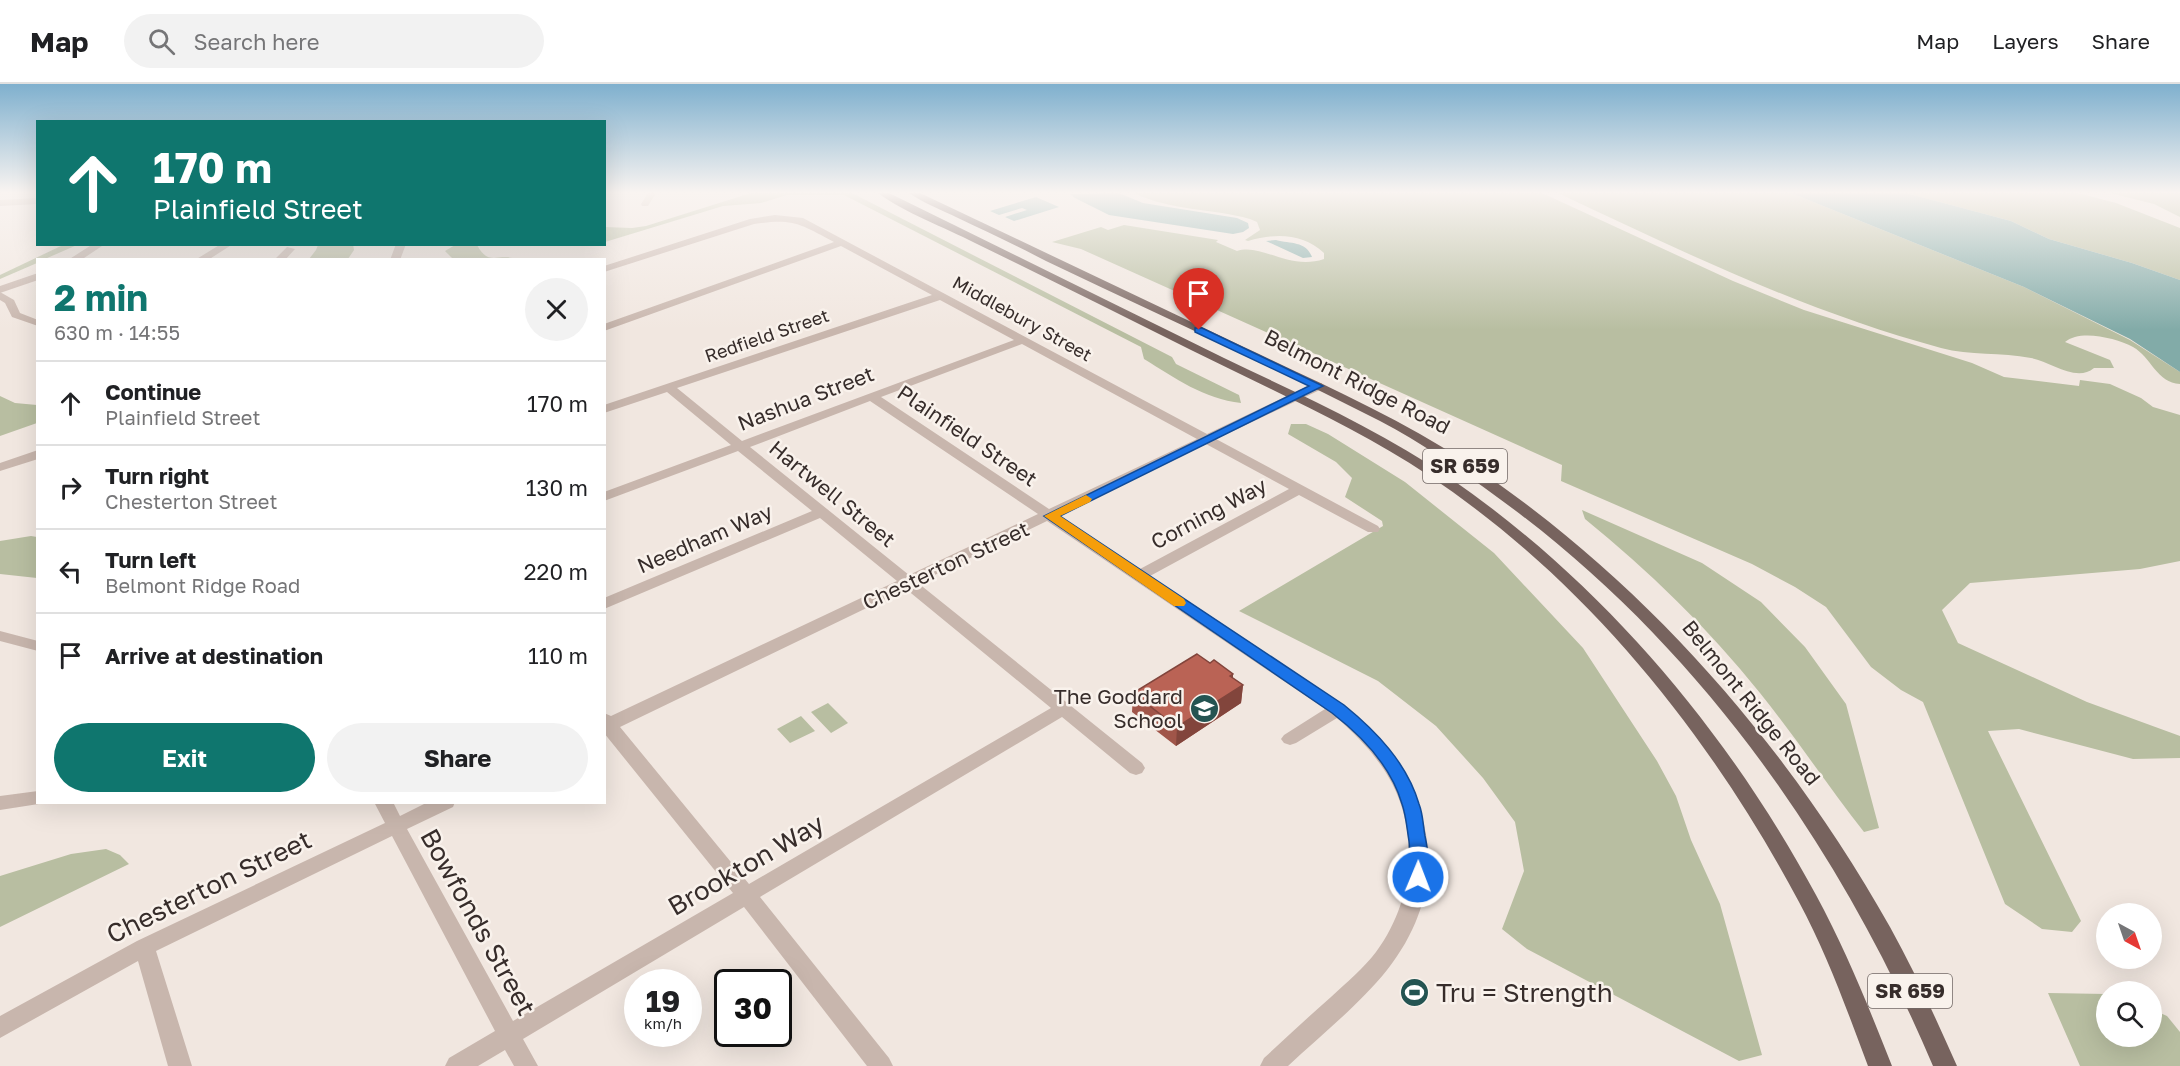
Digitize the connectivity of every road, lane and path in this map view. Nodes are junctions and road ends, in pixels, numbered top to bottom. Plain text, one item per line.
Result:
1 (701, 239) edge
2 (837, 239) edge
3 (972, 239) edge
4 (1005, 239) edge
5 (843, 242) junction
6 (984, 245) junction
7 (98, 246) edge
8 (225, 246) edge
9 (1024, 248) junction
10 (290, 249) dead end
11 (76, 258) edge
12 (204, 258) edge
13 (281, 258) edge
14 (606, 268) edge
15 (36, 277) edge
16 (0, 290) edge
17 (0, 295) edge
18 (941, 296) junction
19 (36, 322) edge
20 (606, 327) edge
21 (1023, 340) junction
22 (1318, 386) junction
23 (669, 388) junction
24 (1296, 396) junction
25 (872, 397) junction
26 (606, 409) edge
27 (1209, 440) junction
28 (741, 446) junction
29 (36, 455) edge
30 (0, 466) edge
31 (1299, 489) junction
32 (606, 496) edge
33 (822, 512) junction
34 (1051, 516) junction
35 (1373, 529) dead end
36 (1139, 576) junction
37 (909, 584) junction
38 (606, 603) edge
39 (0, 636) edge
40 (36, 645) edge
41 (1062, 709) junction
42 (1338, 709) junction
43 (606, 723) edge
44 (1290, 740) dead end
45 (1136, 768) dead end
46 (36, 798) edge
47 (0, 803) edge
48 (384, 804) edge
49 (442, 804) edge
50 (396, 826) junction
51 (747, 896) junction
52 (144, 947) junction
53 (0, 1028) edge
54 (509, 1035) junction
55 (180, 1066) edge
56 (457, 1066) edge
57 (526, 1066) edge
58 (881, 1066) edge
59 (1272, 1066) edge
60 (1880, 1066) edge
61 (1945, 1066) edge

1 - 14 street, Middlebury Street
2 - 5 street, Middlebury Street
3 - 6 main road, Belmont Ridge Road / SR 659
4 - 9 main road, Belmont Ridge Road / SR 659
5 - 18 street, Middlebury Street
5 - 20 street
6 - 9 main road
6 - 24 main road, Belmont Ridge Road / SR 659
7 - 11 street
8 - 12 street
9 - 22 main road, Belmont Ridge Road / SR 659
10 - 13 street
15 - 16 street
17 - 19 street
18 - 21 street, Middlebury Street
18 - 23 street, Redfield Street
21 - 25 street, Nashua Street
21 - 27 street, Middlebury Street
22 - 24 street, Chesterton Street
22 - 61 main road, Belmont Ridge Road / SR 659
23 - 26 street, Redfield Street
23 - 28 street, Hartwell Street
24 - 27 street, Chesterton Street
24 - 60 main road, Belmont Ridge Road / SR 659
25 - 28 street, Nashua Street
25 - 34 street, Plainfield Street
27 - 31 street, Middlebury Street
27 - 34 street, Chesterton Street
28 - 32 street, Nashua Street
28 - 33 street, Hartwell Street
29 - 30 street
31 - 35 street, Middlebury Street
31 - 36 street, Corning Way
33 - 37 street, Hartwell Street
33 - 38 street, Needham Way
34 - 36 street, Plainfield Street
34 - 37 street, Chesterton Street
36 - 42 street, Plainfield Street
37 - 41 street, Hartwell Street
37 - 43 street, Chesterton Street
39 - 40 street
41 - 45 street, Hartwell Street
41 - 51 street, Brookton Way
42 - 44 street
42 - 59 street, Plainfield Street
43 - 51 street
46 - 47 street
48 - 50 street, Bowfonds Street
49 - 50 street, Chesterton Street
50 - 52 street, Chesterton Street
50 - 54 street, Bowfonds Street
51 - 54 street, Brookton Way
51 - 58 street
52 - 53 street, Chesterton Street
52 - 55 street
54 - 56 street, Brookton Way
54 - 57 street, Bowfonds Street

